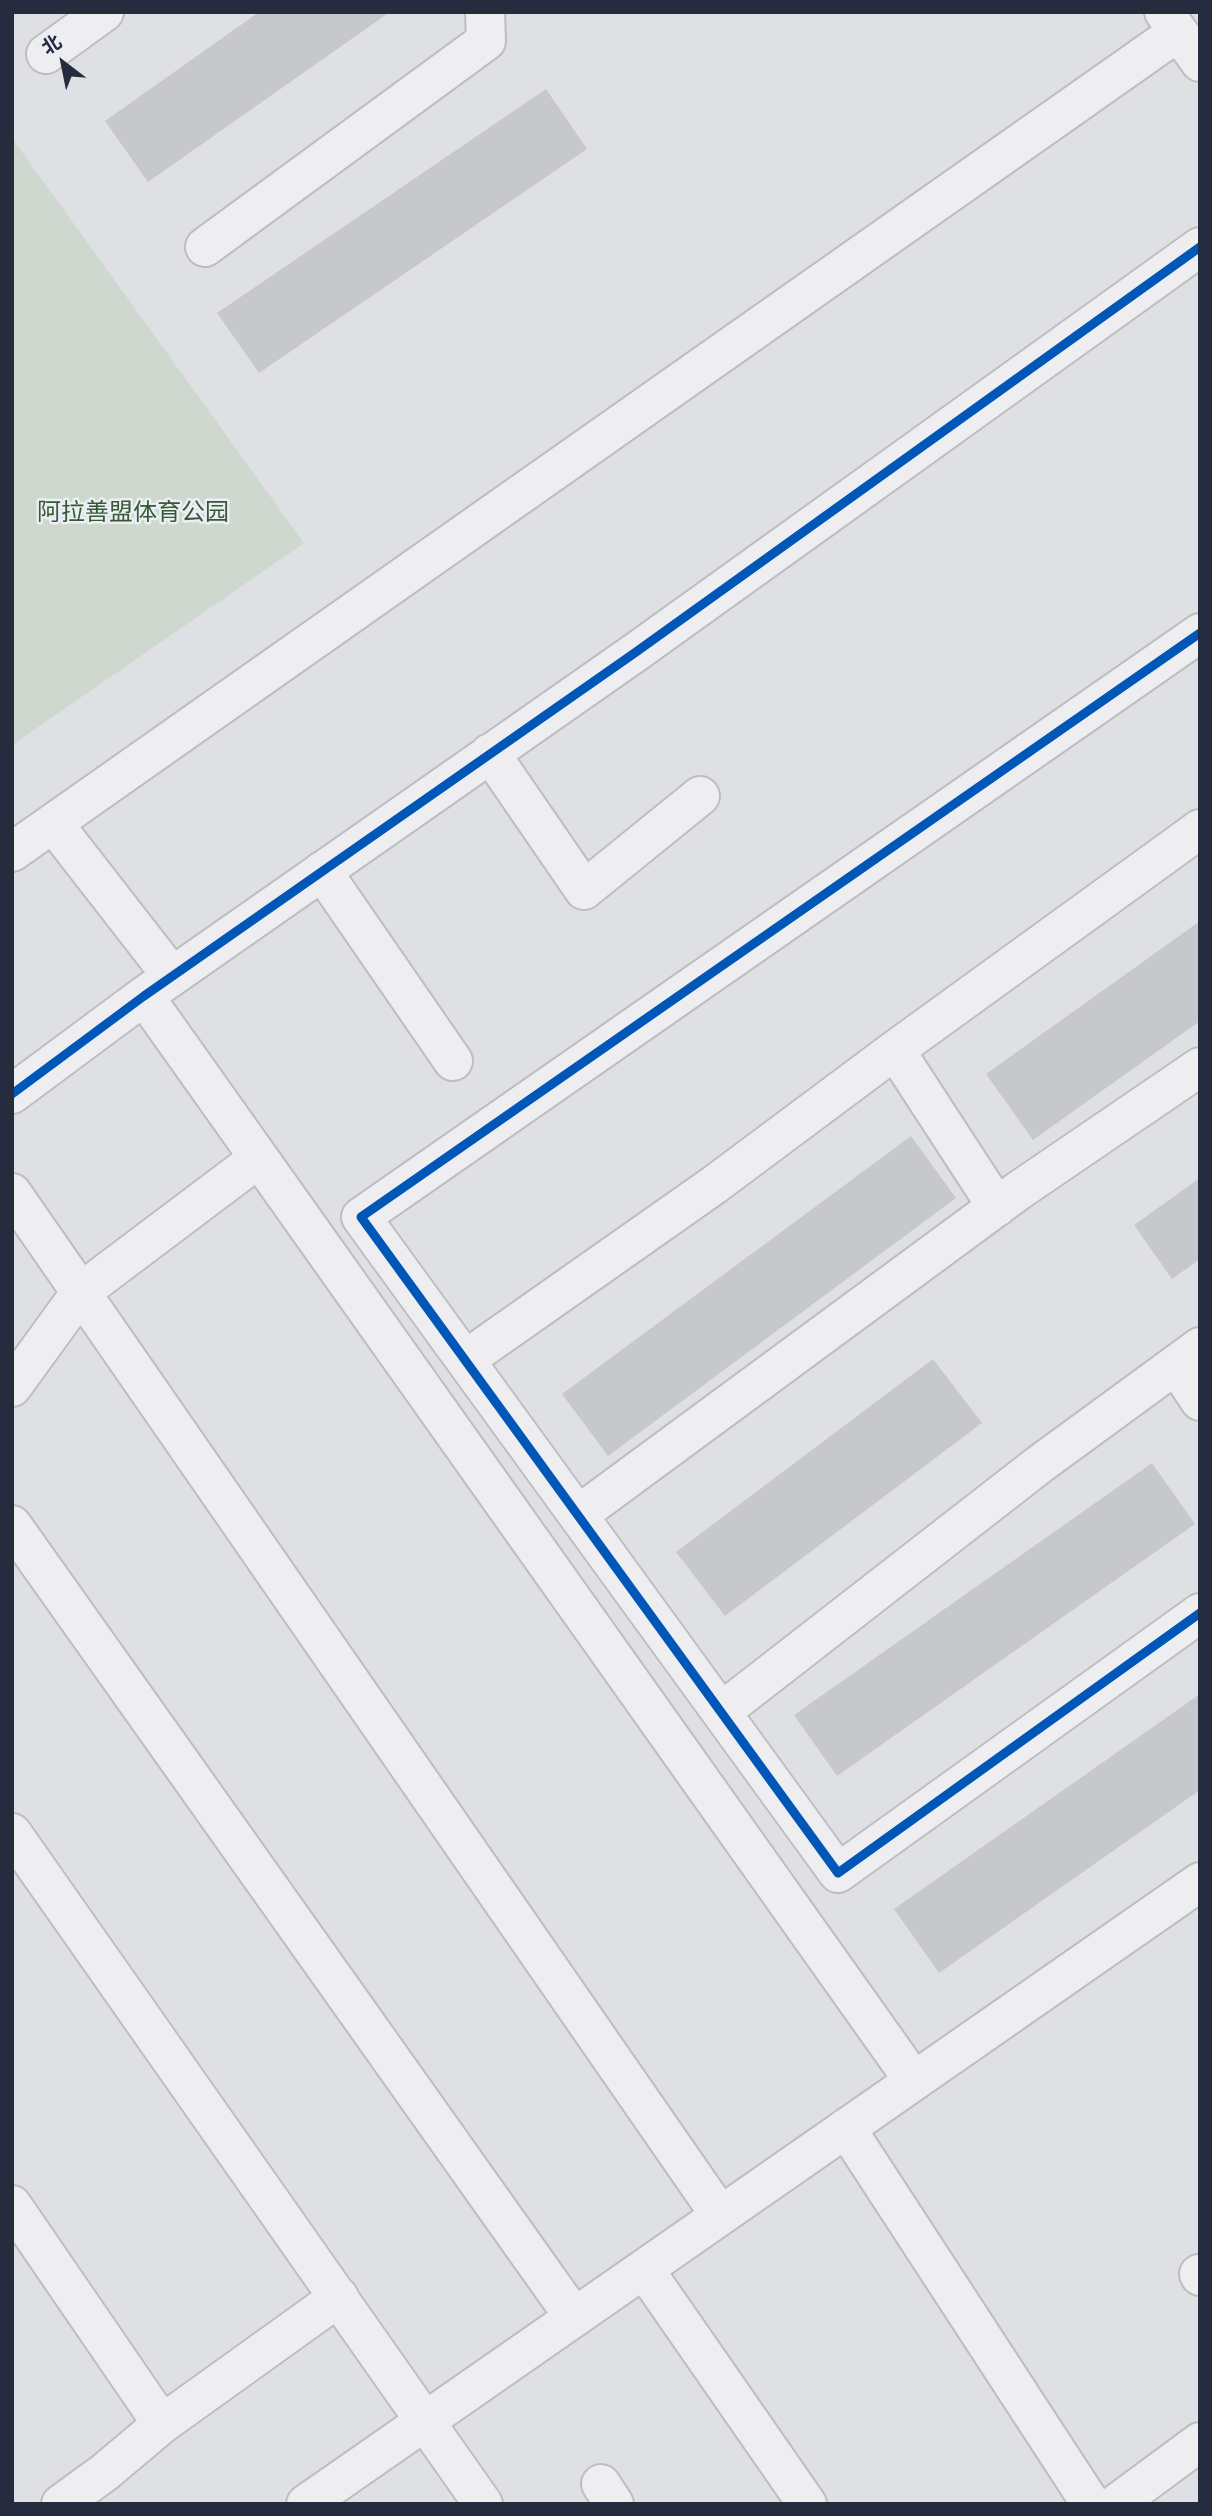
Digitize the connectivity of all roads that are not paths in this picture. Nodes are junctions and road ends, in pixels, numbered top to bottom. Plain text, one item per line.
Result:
1 (104, 12) edge
2 (485, 12) edge
3 (1171, 22) edge
4 (46, 54) dead end
5 (1200, 62) edge
6 (205, 247) dead end
7 (1200, 247) edge
8 (1200, 633) edge
9 (490, 753) junction
10 (700, 796) dead end
11 (53, 823) junction
12 (1200, 829) edge
13 (12, 852) edge
14 (322, 871) junction
15 (158, 986) junction
16 (895, 1050) junction
17 (453, 1061) dead end
18 (1200, 1067) edge
19 (12, 1094) edge
20 (259, 1158) junction
21 (12, 1192) edge
22 (997, 1207) junction
23 (81, 1292) junction
24 (1188, 1356) edge
25 (465, 1360) junction
26 (12, 1387) edge
27 (1200, 1401) edge
28 (578, 1515) junction
29 (12, 1525) edge
30 (1200, 1614) edge
31 (721, 1712) junction
32 (12, 1833) edge
33 (1200, 1882) edge
34 (914, 2081) junction
35 (846, 2128) junction
36 (12, 2205) edge
37 (720, 2215) junction
38 (644, 2269) junction
39 (339, 2297) junction
40 (574, 2317) junction
41 (426, 2420) junction
42 (162, 2424) junction
43 (1200, 2442) edge
44 (61, 2504) edge
45 (306, 2504) edge
46 (483, 2504) edge
47 (807, 2504) edge
48 (1091, 2504) edge
49 (1116, 2504) edge

1 - 4 street
2 - 6 street
3 - 5 street
3 - 11 street
7 - 9 street
8 - 25 street
9 - 10 street
9 - 14 street
11 - 13 street
11 - 15 street
12 - 16 street
14 - 15 street
14 - 17 street
15 - 19 street
15 - 20 street
16 - 22 street
16 - 25 street
18 - 22 street
20 - 23 street
20 - 34 street
21 - 23 street
22 - 28 street
23 - 26 street
23 - 37 street
24 - 27 street
24 - 31 street
25 - 28 street
28 - 31 street
29 - 40 street
30 - 31 street
32 - 39 street
33 - 34 street
34 - 35 street
35 - 37 street
35 - 48 street
36 - 42 street
37 - 38 street
38 - 40 street
38 - 47 street
39 - 41 street
39 - 42 street
40 - 41 street
41 - 45 street
41 - 46 street
42 - 44 street
43 - 49 street

